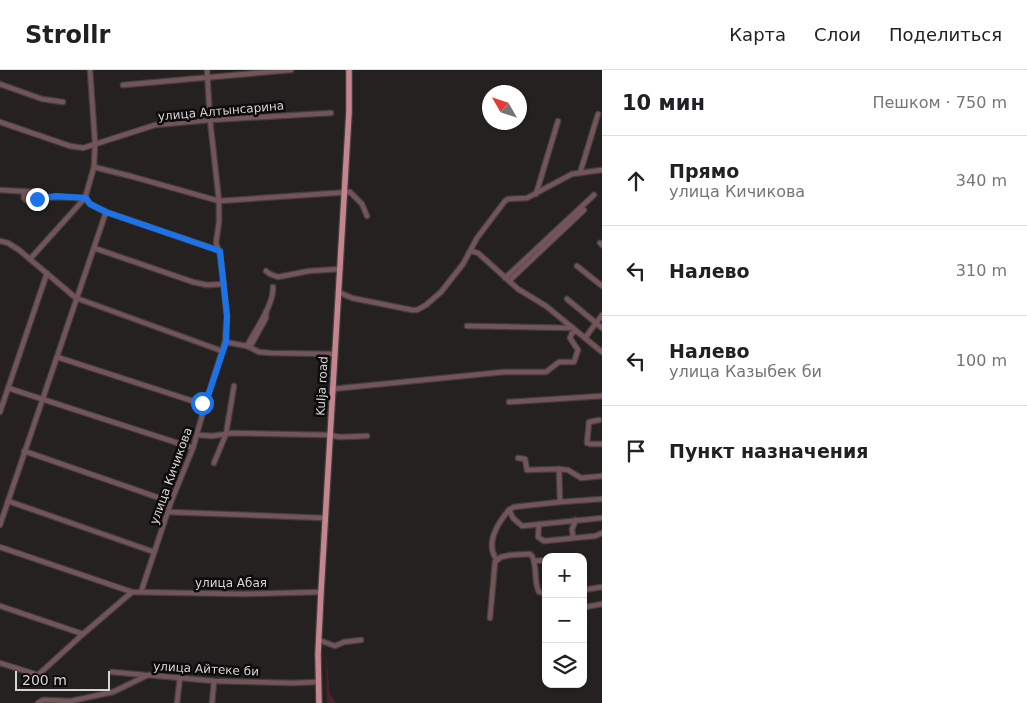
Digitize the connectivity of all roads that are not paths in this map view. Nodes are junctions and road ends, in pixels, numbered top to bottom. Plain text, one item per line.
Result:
1 (90, 70) edge
2 (207, 70) edge
3 (291, 70) edge
4 (349, 70) edge
5 (207, 78) junction
6 (0, 84) edge
7 (123, 85) dead end
8 (63, 102) dead end
9 (331, 112) dead end
10 (598, 114) dead end
11 (210, 120) junction
12 (558, 121) dead end
13 (0, 122) edge
14 (95, 143) junction
15 (94, 168) junction
16 (602, 170) edge
17 (580, 173) junction
18 (0, 190) edge
19 (24, 191) junction
20 (35, 192) dead end
21 (345, 192) junction
22 (536, 194) junction
23 (594, 195) dead end
24 (86, 198) junction
25 (219, 201) junction
26 (584, 210) dead end
27 (106, 212) junction
28 (367, 216) dead end
29 (0, 241) edge
30 (94, 248) junction
31 (220, 251) junction
32 (471, 251) junction
33 (30, 259) junction
34 (577, 266) dead end
35 (340, 269) junction
36 (266, 271) dead end
37 (47, 273) junction
38 (507, 280) junction
39 (224, 284) junction
40 (602, 286) edge
41 (273, 288) dead end
42 (338, 292) junction
43 (76, 298) junction
44 (567, 299) dead end
45 (602, 315) edge
46 (596, 323) junction
47 (467, 326) dead end
48 (602, 328) edge
49 (575, 330) junction
50 (585, 338) junction
51 (226, 342) junction
52 (248, 347) junction
53 (222, 351) junction
54 (602, 352) edge
55 (334, 354) junction
56 (57, 357) junction
57 (234, 386) dead end
58 (8, 388) junction
59 (332, 389) junction
60 (602, 396) edge
61 (42, 398) junction
62 (509, 402) dead end
63 (205, 405) junction
64 (0, 412) edge
65 (600, 420) dead end
66 (226, 434) junction
67 (198, 435) junction
68 (330, 435) junction
69 (367, 436) dead end
70 (602, 444) edge
71 (193, 448) junction
72 (24, 451) junction
73 (518, 458) dead end
74 (214, 463) dead end
75 (559, 469) junction
76 (602, 476) edge
77 (602, 499) edge
78 (8, 501) junction
79 (171, 502) junction
80 (560, 502) junction
81 (510, 510) junction
82 (168, 512) junction
83 (325, 518) junction
84 (602, 518) edge
85 (576, 520) junction
86 (539, 524) junction
87 (0, 525) edge
88 (602, 533) edge
89 (573, 537) junction
90 (0, 548) edge
91 (154, 552) junction
92 (497, 560) junction
93 (542, 560) edge
94 (535, 561) junction
95 (602, 587) edge
96 (587, 589) edge
97 (132, 592) junction
98 (141, 592) junction
99 (321, 592) junction
100 (542, 592) edge
101 (602, 604) edge
102 (0, 606) edge
103 (587, 607) edge
104 (490, 618) dead end
105 (83, 634) junction
106 (319, 640) junction
107 (361, 640) dead end
108 (0, 663) edge
109 (112, 672) dead end
110 (148, 675) junction
111 (180, 677) junction
112 (214, 681) junction
113 (318, 682) junction
114 (38, 703) edge
115 (177, 703) edge
116 (212, 703) edge
117 (319, 703) edge

1 - 14 street
2 - 5 street, улица Кичикова
3 - 5 street
4 - 21 main road, Kulja road
5 - 7 street
5 - 11 street, улица Кичикова
6 - 8 street
9 - 11 street, улица Алтынсарина
10 - 17 street
11 - 14 street, улица Алтынсарина
11 - 25 street, улица Кичикова
12 - 22 street
13 - 14 street, улица Алтынсарина
14 - 15 street
15 - 24 street
15 - 25 street
16 - 17 street
17 - 22 street
18 - 19 street
19 - 20 street
19 - 24 street
21 - 25 street
21 - 28 street
21 - 35 main road, Kulja road
22 - 32 street
23 - 38 street
24 - 27 street
24 - 33 street
25 - 31 street, улица Кичикова
26 - 38 street
27 - 30 street
27 - 31 street
29 - 33 street
30 - 39 street
30 - 43 street
31 - 39 street, улица Кичикова
32 - 38 street
32 - 42 street
33 - 37 street
34 - 40 street
35 - 36 street
35 - 42 main road, Kulja road
37 - 43 street
37 - 58 street
38 - 49 street
39 - 51 street, улица Кичикова
41 - 52 street
42 - 55 main road, Kulja road
43 - 53 street
43 - 56 street
44 - 46 street
45 - 46 street
46 - 48 street
46 - 50 street
47 - 49 street
49 - 50 street
49 - 59 street
50 - 54 street
51 - 52 street
51 - 53 street, улица Кичикова
52 - 55 street
53 - 63 street, улица Кичикова
55 - 59 main road, Kulja road
56 - 61 street
56 - 63 street
57 - 66 street
58 - 61 street
58 - 64 street
59 - 68 main road, Kulja road
60 - 62 street
61 - 71 street
61 - 72 street
63 - 67 street, улица Кичикова
65 - 70 street
66 - 67 street
66 - 68 street
66 - 74 street
67 - 71 street, улица Кичикова
68 - 69 street
68 - 83 main road, Kulja road
71 - 79 street, улица Кичикова
72 - 78 street
72 - 79 street
73 - 75 street
75 - 76 street
75 - 80 street
77 - 80 street
78 - 87 street
78 - 91 street
79 - 82 street, улица Кичикова
80 - 81 street
81 - 86 street
81 - 92 street
82 - 83 street
82 - 91 street, улица Кичикова
83 - 99 main road, Kulja road
84 - 85 street
85 - 86 street
85 - 89 street
86 - 89 street
88 - 89 street
90 - 97 street, улица Абая
91 - 98 street, улица Кичикова
92 - 94 street
92 - 104 street
93 - 94 street
94 - 100 street
95 - 96 street
97 - 98 street, улица Абая
97 - 105 street
98 - 99 street, улица Абая
99 - 106 main road, Kulja road
101 - 103 street
102 - 105 street
105 - 108 street
106 - 107 street
106 - 113 main road, Kulja road
109 - 110 street
110 - 111 street, улица Айтеке би
110 - 114 street, улица Айтеке би
111 - 112 street, улица Айтеке би
111 - 115 street
112 - 113 street, улица Айтеке би
112 - 116 street
113 - 117 main road, Kulja road

